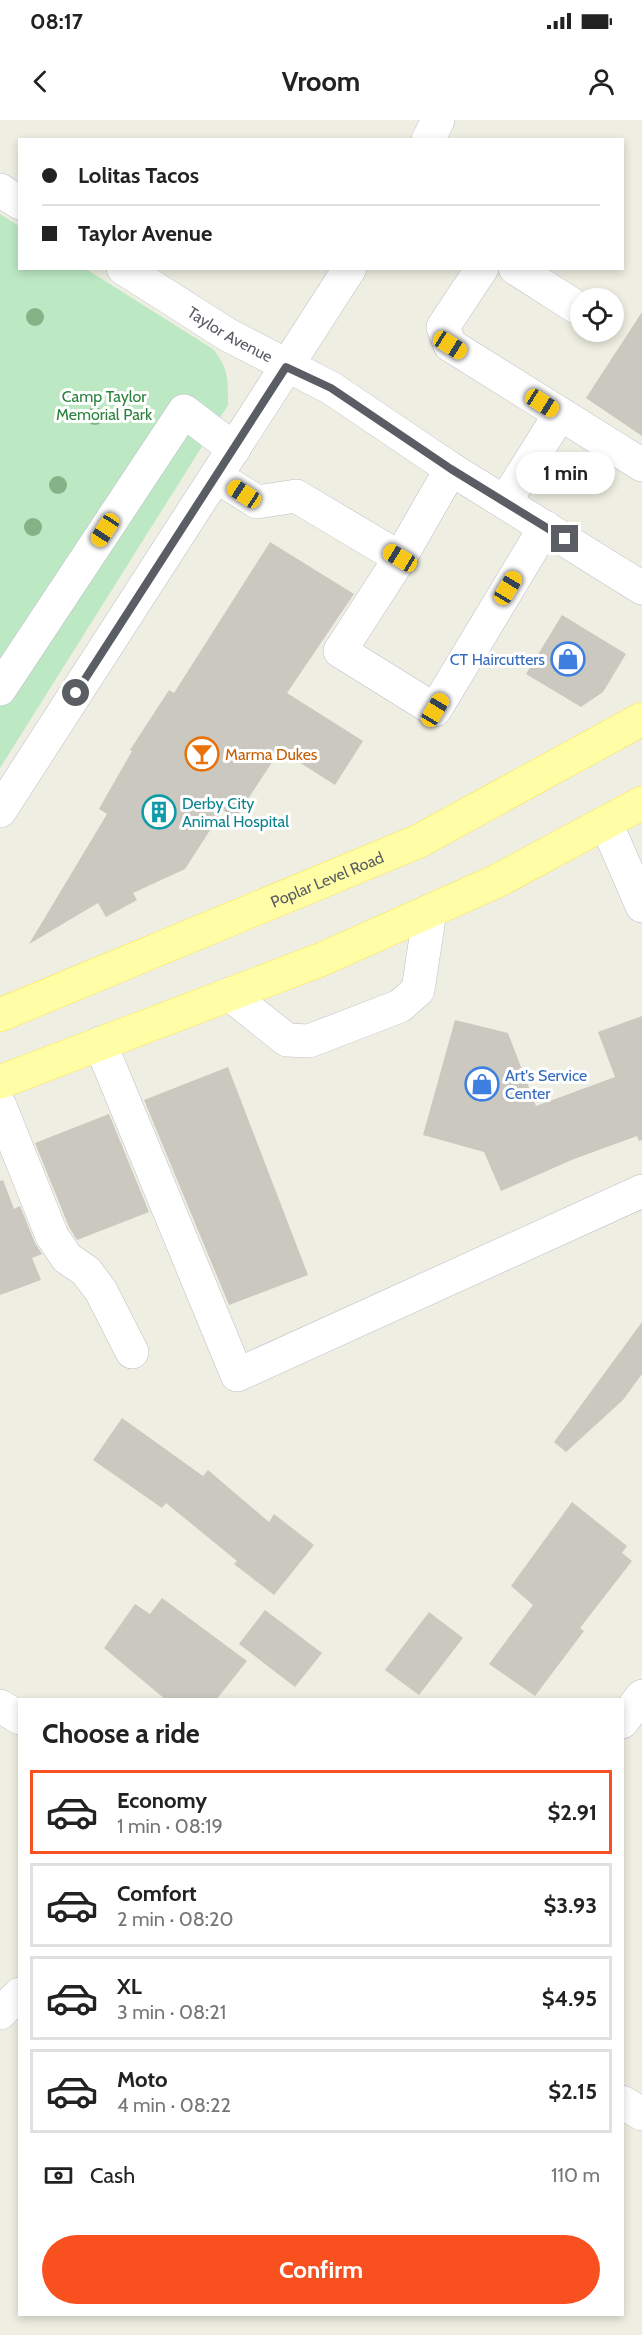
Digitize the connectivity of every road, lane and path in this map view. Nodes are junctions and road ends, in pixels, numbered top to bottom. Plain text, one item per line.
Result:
1 (438, 120) edge
2 (429, 138) edge
3 (0, 190) edge
4 (18, 202) edge
5 (126, 270) edge
6 (349, 270) edge
7 (481, 270) edge
8 (518, 270) edge
9 (570, 303) edge
10 (286, 367) junction
11 (560, 414) junction
12 (234, 449) junction
13 (642, 465) edge
14 (451, 469) junction
15 (216, 476) junction
16 (505, 502) junction
17 (545, 527) junction
18 (400, 558) junction
19 (642, 588) edge
20 (0, 689) edge
21 (642, 719) edge
22 (642, 803) edge
23 (0, 811) edge
24 (606, 823) junction
25 (642, 906) edge
26 (430, 911) junction
27 (229, 994) junction
28 (0, 1016) edge
29 (100, 1043) junction
30 (0, 1082) edge
31 (0, 1106) edge
32 (642, 1191) edge
33 (132, 1352) dead end
34 (642, 1696) edge
35 (0, 1706) edge
36 (18, 1717) edge
37 (624, 1719) edge
38 (18, 1996) edge
39 (0, 2013) edge
40 (624, 2103) edge
41 (642, 2114) edge

1 - 2 street
3 - 4 street
5 - 10 street, Taylor Avenue
6 - 10 street
7 - 11 street
8 - 9 street
10 - 12 street
10 - 14 street, Taylor Avenue
11 - 13 street
11 - 16 street
12 - 15 street
12 - 20 street
14 - 16 street, Taylor Avenue
14 - 18 street
15 - 18 street
15 - 23 street
16 - 17 street, Taylor Avenue
17 - 18 street
17 - 19 street, Taylor Avenue
21 - 28 main road, Poplar Level Road
22 - 24 main road
24 - 25 street
24 - 26 main road
26 - 27 main road
26 - 27 street
27 - 29 main road
29 - 30 main road
29 - 32 street
31 - 33 street
34 - 37 street
35 - 36 street
38 - 39 street
40 - 41 street

